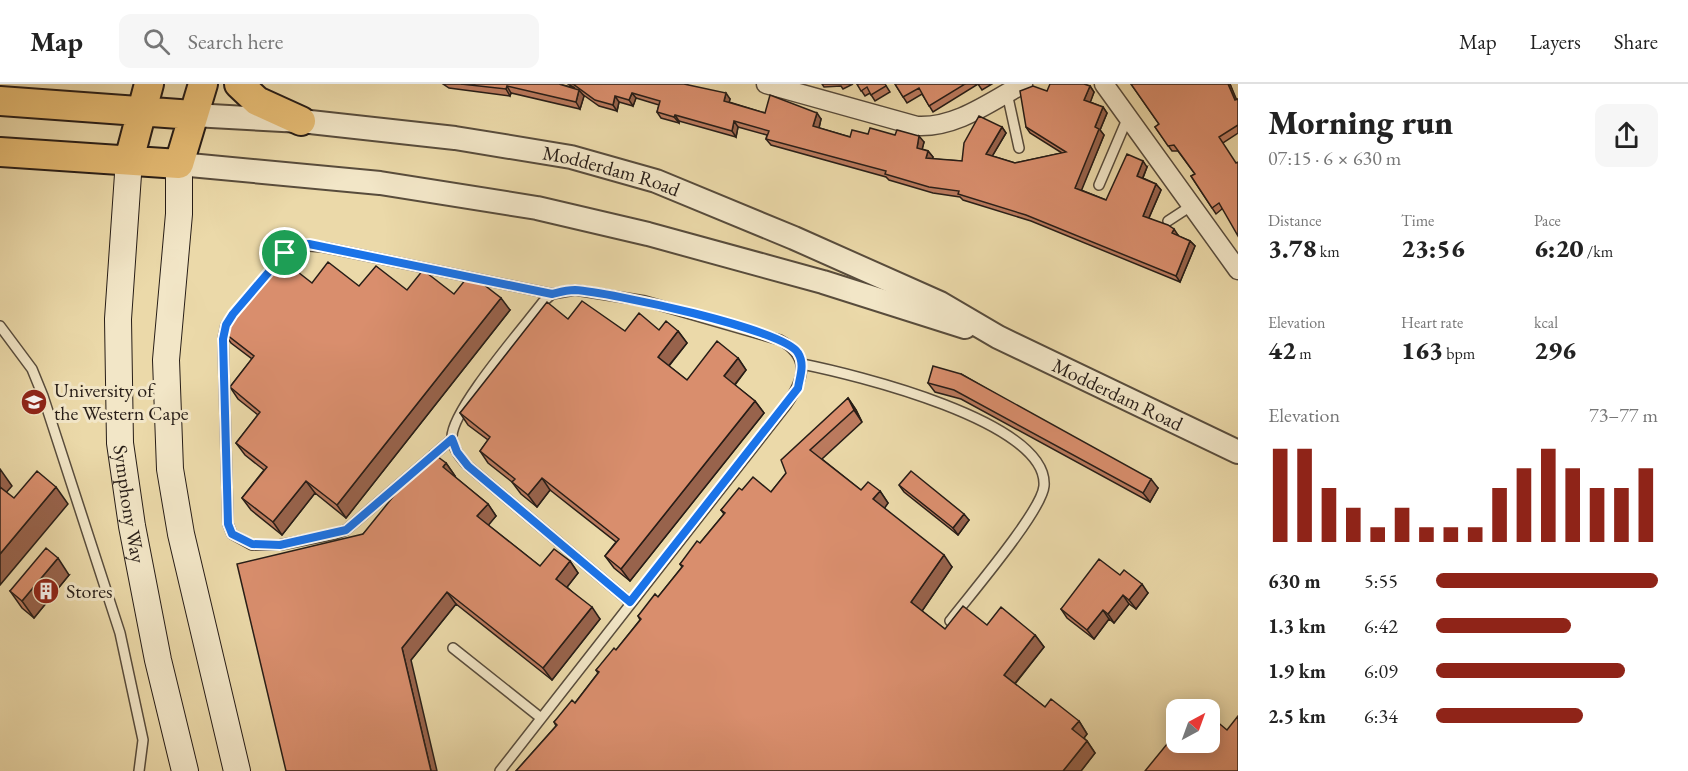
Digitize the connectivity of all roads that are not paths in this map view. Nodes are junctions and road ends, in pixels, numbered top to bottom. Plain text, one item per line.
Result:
1 (203, 84) edge
2 (239, 84) edge
3 (1104, 84) edge
4 (777, 85) edge
5 (1015, 88) edge
6 (145, 97) edge
7 (0, 101) edge
8 (193, 115) junction
9 (1128, 117) junction
10 (301, 121) junction
11 (1018, 148) dead end
12 (0, 152) edge
13 (129, 160) junction
14 (178, 164) junction
15 (1099, 185) dead end
16 (1191, 206) junction
17 (1168, 220) dead end
18 (1238, 270) edge
19 (552, 294) junction
20 (0, 326) edge
21 (998, 337) junction
22 (802, 364) junction
23 (452, 439) junction
24 (1238, 452) edge
25 (630, 602) junction
26 (950, 621) edge
27 (453, 648) dead end
28 (541, 718) junction
29 (139, 771) edge
30 (185, 771) edge
31 (237, 771) edge
32 (500, 771) edge

1 - 8 main road
2 - 10 main road
3 - 9 street
4 - 5 street
5 - 11 lane
6 - 7 main road
6 - 8 main road
6 - 13 main road
8 - 10 street, Modderdam Road
8 - 14 main road
9 - 15 lane
9 - 16 street
10 - 21 street, Modderdam Road
12 - 13 main road
13 - 14 main road
13 - 30 main road, Symphony Way
14 - 21 street, Modderdam Road
14 - 31 main road
16 - 17 lane
16 - 18 street
19 - 22 lane
19 - 23 lane
19 - 23 lane
20 - 29 lane
21 - 24 street, Modderdam Road
22 - 25 lane
22 - 26 lane
23 - 25 lane
25 - 28 lane
27 - 28 lane
28 - 32 lane

